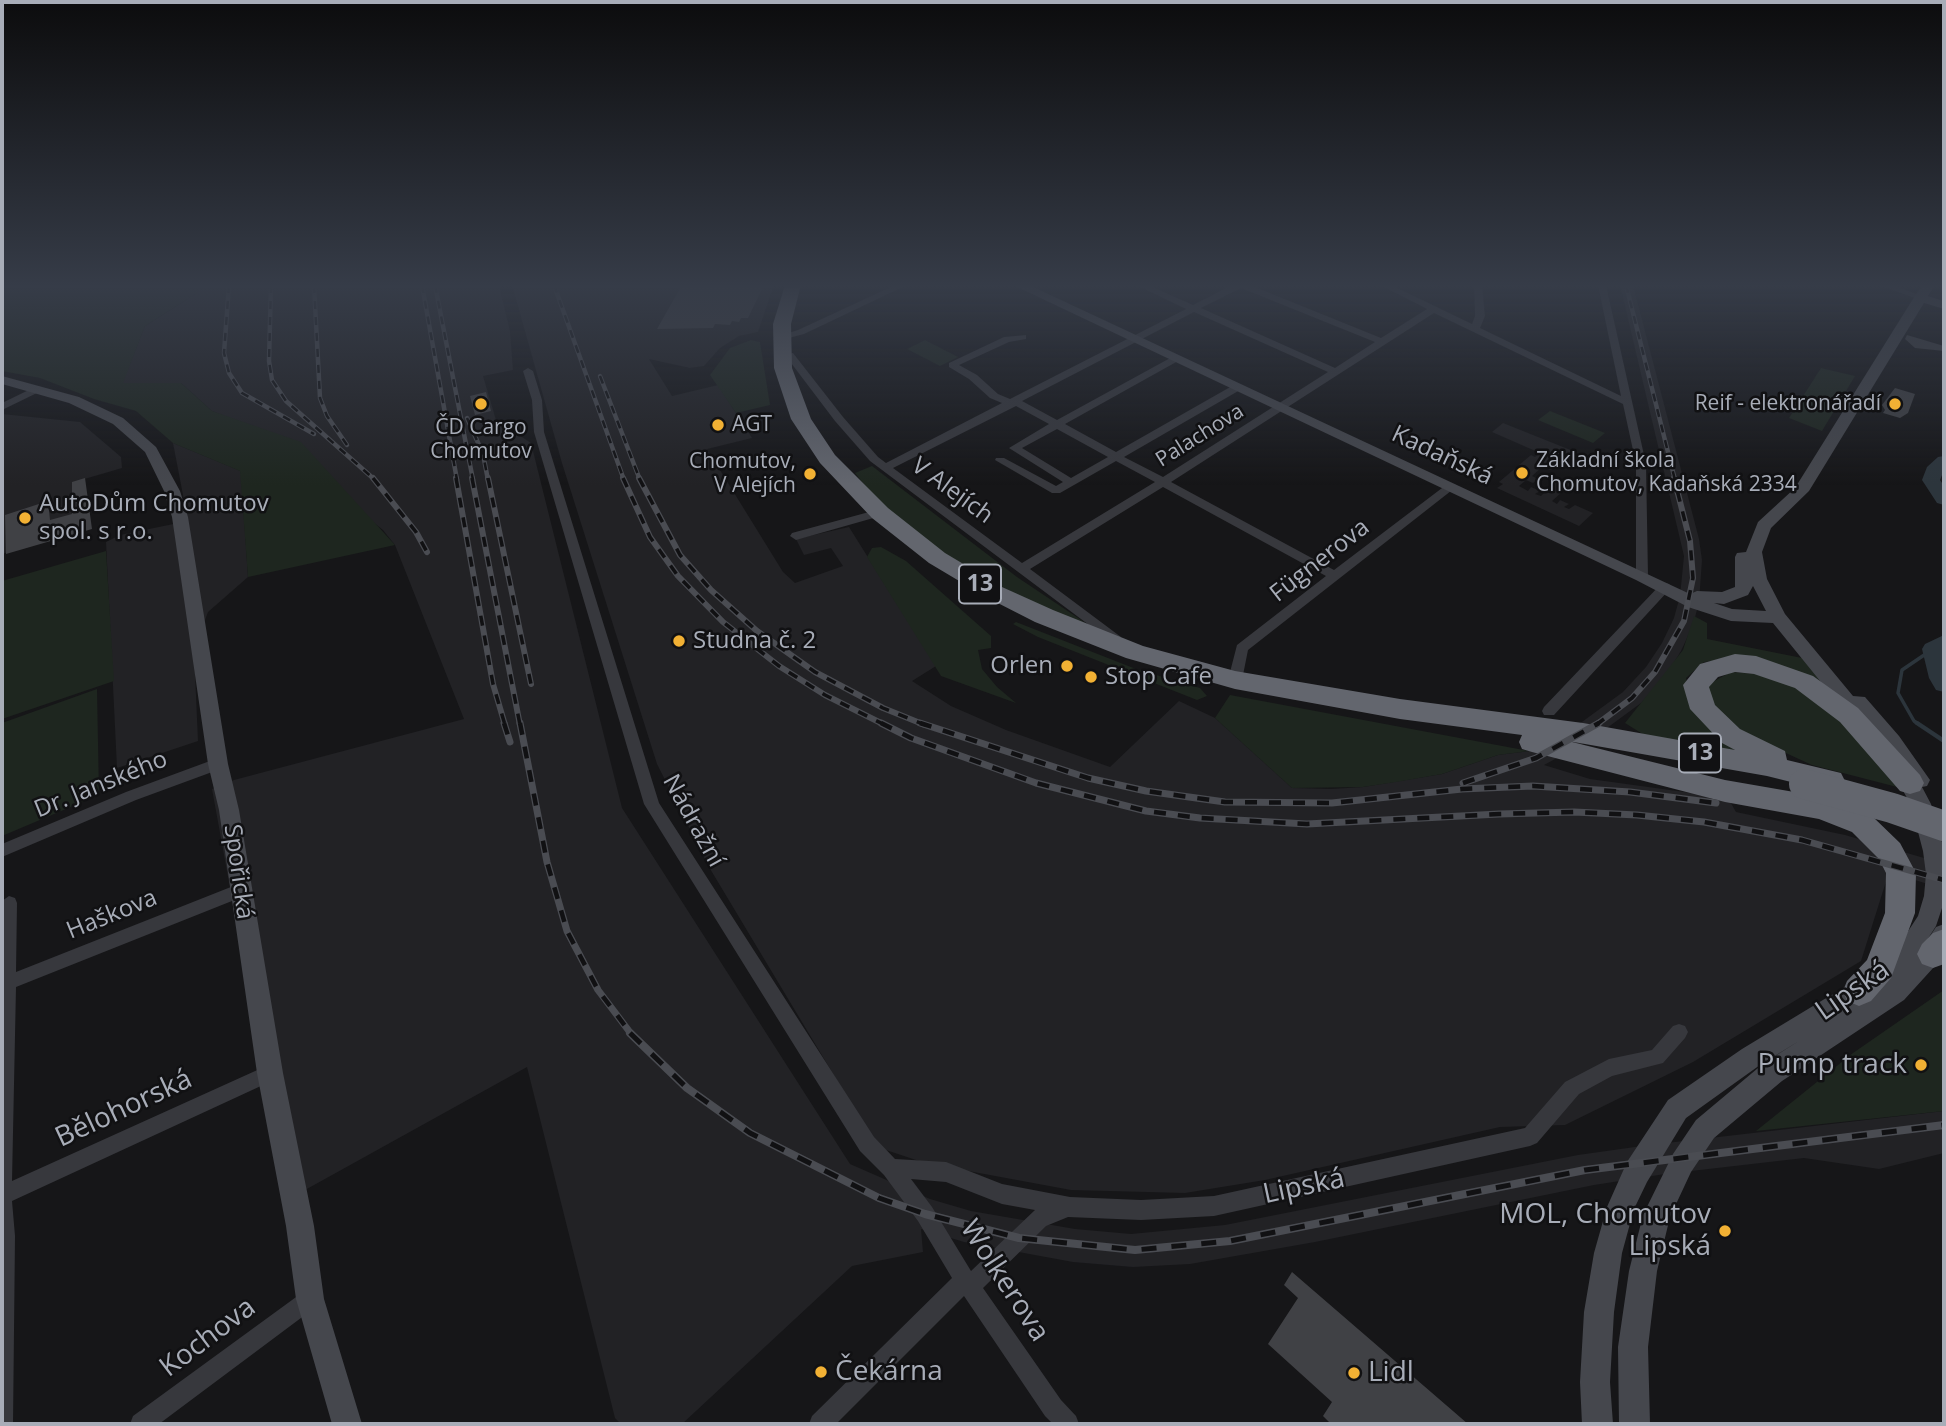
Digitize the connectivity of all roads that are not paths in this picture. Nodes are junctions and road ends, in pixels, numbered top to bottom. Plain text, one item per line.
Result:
1 (781, 352) edge
2 (787, 352) edge
3 (980, 352) edge
4 (1113, 352) edge
5 (1159, 352) edge
6 (1291, 352) edge
7 (1368, 352) edge
8 (1522, 352) edge
9 (1617, 352) edge
10 (1887, 352) edge
11 (1175, 359) junction
12 (528, 371) dead end
13 (1337, 372) junction
14 (2, 380) edge
15 (1236, 388) junction
16 (37, 389) junction
17 (1628, 402) junction
18 (1014, 403) junction
19 (2, 407) edge
20 (1280, 408) junction
21 (1057, 423) junction
22 (1116, 456) junction
23 (999, 460) dead end
24 (885, 468) junction
25 (1071, 482) junction
26 (1163, 482) junction
27 (1450, 487) junction
28 (875, 516) junction
29 (1764, 526) junction
30 (796, 536) dead end
31 (1021, 569) junction
32 (1335, 576) junction
33 (1642, 576) junction
34 (1665, 587) junction
35 (1778, 617) junction
36 (1114, 637) dead end
37 (1235, 680) junction
38 (1549, 711) dead end
39 (1493, 732) junction
40 (218, 764) junction
41 (1910, 783) junction
42 (1856, 786) junction
43 (1944, 816) edge
44 (1944, 826) edge
45 (1944, 832) edge
46 (2, 851) edge
47 (241, 890) junction
48 (9, 904) dead end
49 (1941, 944) edge
50 (4, 984) edge
51 (1858, 991) junction
52 (1679, 1032) dead end
53 (270, 1073) junction
54 (891, 1168) junction
55 (2, 1196) edge
56 (1070, 1207) junction
57 (967, 1283) junction
58 (310, 1299) junction
59 (2, 1424) edge
60 (141, 1424) edge
61 (347, 1424) edge
62 (820, 1424) edge
63 (1068, 1424) edge
64 (1597, 1424) edge
65 (1635, 1424) edge

1 - 28 highway, 13
2 - 24 street, V Alejích
3 - 18 street
4 - 18 street
5 - 11 street, Kadaňská
6 - 13 street
7 - 13 street, Palachova
8 - 17 street
9 - 17 street
10 - 29 street
11 - 15 street, Kadaňská
11 - 21 street
12 - 54 street, Nádražní
13 - 20 street, Palachova
14 - 16 street, Spořická
15 - 20 street, Kadaňská
15 - 22 street
16 - 19 street
16 - 40 street, Spořická
17 - 33 street
18 - 21 street
18 - 24 street
20 - 26 street, Palachova
20 - 27 street, Kadaňská
21 - 22 street
21 - 25 street
22 - 25 street
22 - 26 street
23 - 25 street
24 - 31 street, V Alejích
26 - 31 street, Palachova
26 - 32 street
27 - 32 street, Fügnerova
27 - 33 street, Kadaňská
28 - 30 street
28 - 37 highway, 13
28 - 39 highway, 13
29 - 34 street, Kadaňská
29 - 35 street, Lipská
31 - 36 street, V Alejích
32 - 37 street, Fügnerova
33 - 34 street, Kadaňská
34 - 35 street, Kadaňská
34 - 38 street
35 - 41 street, Lipská
35 - 45 street, Lipská
37 - 42 highway, 13
39 - 44 highway, 13, bridge
39 - 51 highway
40 - 46 street, Dr. Janského
40 - 47 street, Spořická
41 - 42 highway
41 - 51 street, Lipská
42 - 43 highway, 13
47 - 50 street, Haškova
47 - 53 street, Spořická
48 - 50 street
49 - 65 street, Lipská
50 - 55 street
51 - 64 street, Lipská
52 - 56 street, Lipská
53 - 55 street, Bělohorská
53 - 58 street, Spořická
54 - 56 street, Lipská
54 - 57 street, Wolkerova
55 - 59 street
56 - 57 street
57 - 62 street
57 - 63 street, Wolkerova
58 - 60 street, Kochova
58 - 61 street, Spořická

